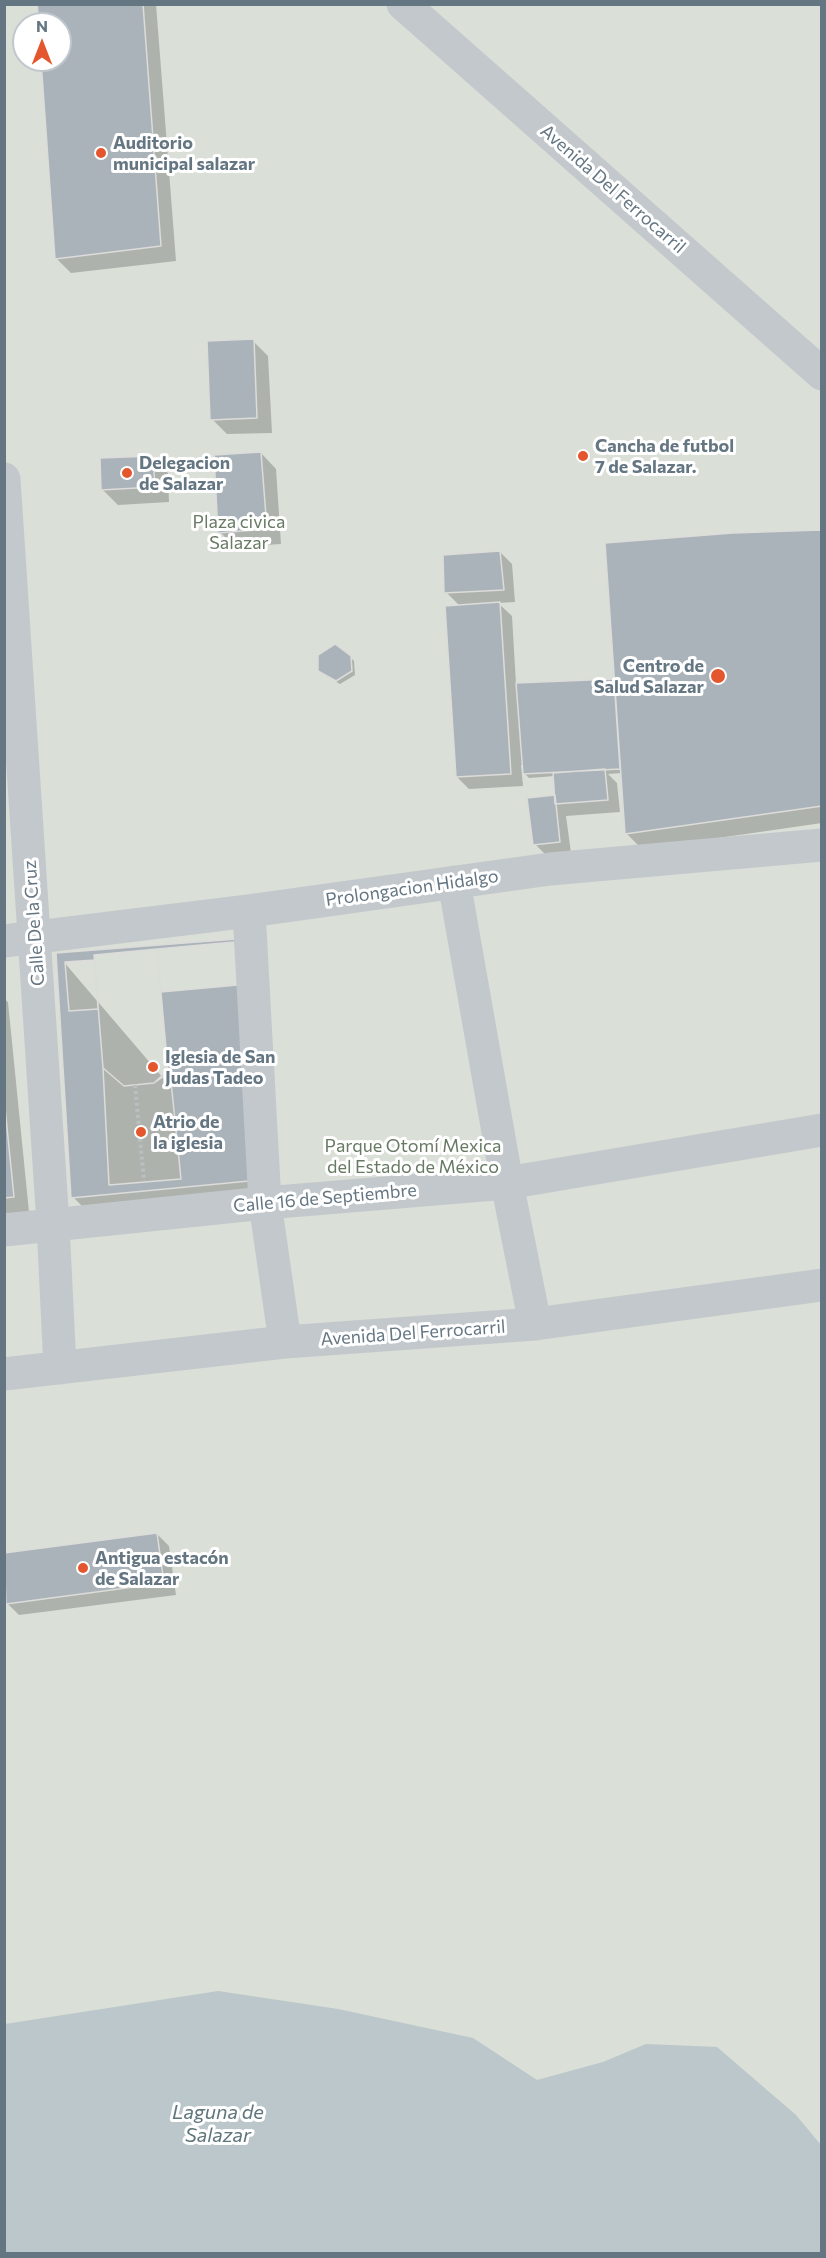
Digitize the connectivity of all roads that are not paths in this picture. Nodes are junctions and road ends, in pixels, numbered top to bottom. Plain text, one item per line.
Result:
1 (404, 4) edge
2 (822, 374) edge
3 (4, 479) edge
4 (822, 845) edge
5 (454, 882) junction
6 (249, 911) junction
7 (20, 939) edge
8 (822, 1130) edge
9 (507, 1183) junction
10 (265, 1203) junction
11 (53, 1224) junction
12 (4, 1230) edge
13 (822, 1285) edge
14 (535, 1324) junction
15 (285, 1342) junction
16 (60, 1368) junction
17 (4, 1374) edge

1 - 2 street, Avenida Del Ferrocarril
3 - 7 street, Calle De la Cruz
4 - 5 street, Prolongacion Hidalgo
5 - 6 street, Prolongacion Hidalgo
5 - 9 street
6 - 7 street, Prolongacion Hidalgo
6 - 10 street
7 - 11 street, Calle De la Cruz
8 - 9 street, Calle 16 de Septiembre
9 - 10 street, Calle 16 de Septiembre
9 - 14 street
10 - 11 street, Calle 16 de Septiembre
10 - 15 street
11 - 12 street, Calle 16 de Septiembre
11 - 16 street, Calle De la Cruz
13 - 14 street, Avenida Del Ferrocarril
14 - 15 street, Avenida Del Ferrocarril
15 - 16 street, Avenida Del Ferrocarril
16 - 17 street, Avenida Del Ferrocarril

